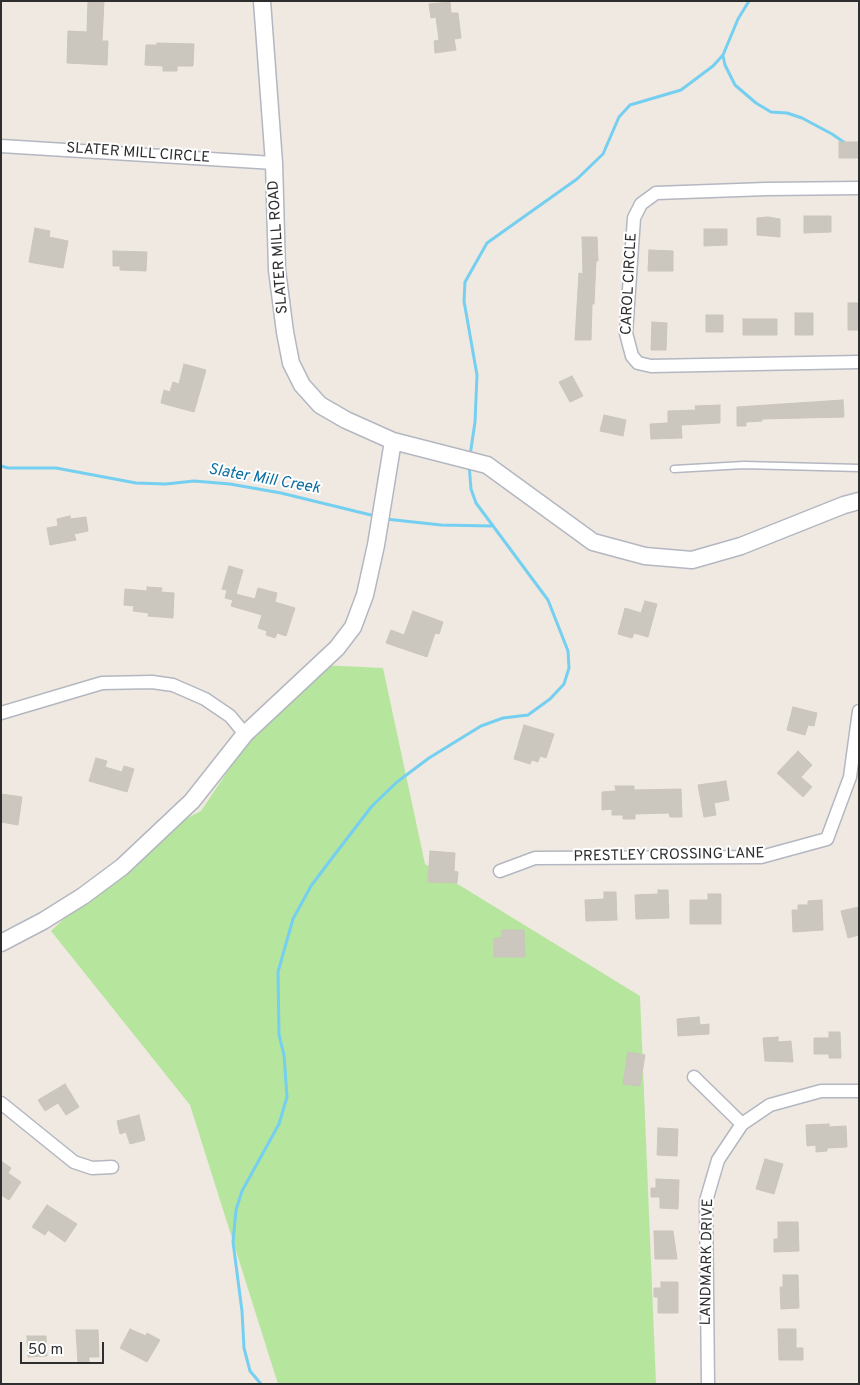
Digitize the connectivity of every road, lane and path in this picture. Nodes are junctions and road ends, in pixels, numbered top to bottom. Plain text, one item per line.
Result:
1 (262, 1) edge
2 (1, 146) edge
3 (274, 163) junction
4 (859, 188) edge
5 (859, 362) edge
6 (393, 441) junction
7 (859, 468) edge
8 (674, 469) dead end
9 (859, 501) edge
10 (859, 711) edge
11 (1, 713) edge
12 (246, 734) junction
13 (500, 871) dead end
14 (1, 942) edge
15 (694, 1077) dead end
16 (859, 1091) edge
17 (1, 1103) edge
18 (742, 1124) junction
19 (112, 1167) dead end
20 (708, 1384) edge

1 - 3 street, SLATER MILL ROAD
2 - 3 street, SLATER MILL CIRCLE
3 - 6 street, SLATER MILL ROAD
4 - 5 street, CAROL CIRCLE
6 - 9 street, SLATER MILL ROAD
6 - 12 street
7 - 8 lane
10 - 13 street, PRESTLEY CROSSING LANE
11 - 12 street
12 - 14 street
15 - 18 street
16 - 18 street, LANDMARK DRIVE
17 - 19 street
18 - 20 street, LANDMARK DRIVE

